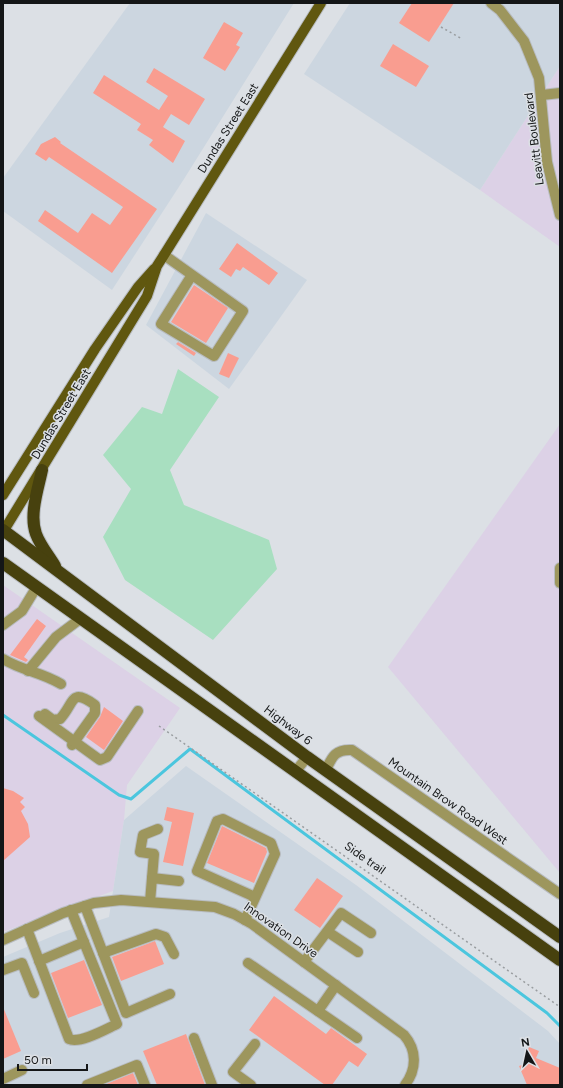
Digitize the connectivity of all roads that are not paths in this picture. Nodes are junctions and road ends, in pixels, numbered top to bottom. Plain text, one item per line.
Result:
1 (320, 3) edge
2 (490, 3) edge
3 (560, 93) edge
4 (542, 95) junction
5 (560, 215) edge
6 (164, 255) junction
7 (157, 266) junction
8 (192, 276) junction
9 (42, 470) junction
10 (3, 495) edge
11 (3, 531) edge
12 (3, 563) edge
13 (560, 568) edge
14 (59, 572) junction
15 (560, 583) edge
16 (36, 588) junction
17 (80, 619) junction
18 (3, 625) edge
19 (3, 659) edge
20 (28, 671) junction
21 (61, 684) dead end
22 (138, 711) dead end
23 (73, 743) junction
24 (308, 757) junction
25 (326, 770) junction
26 (296, 771) junction
27 (158, 828) dead end
28 (152, 878) junction
29 (179, 881) dead end
30 (560, 894) edge
31 (255, 897) junction
32 (150, 902) junction
33 (85, 906) junction
34 (71, 910) junction
35 (245, 920) junction
36 (27, 929) junction
37 (328, 932) junction
38 (371, 933) dead end
39 (560, 937) edge
40 (3, 940) edge
41 (84, 942) junction
42 (103, 952) junction
43 (358, 952) dead end
44 (174, 954) dead end
45 (560, 960) edge
46 (39, 961) junction
47 (304, 962) junction
48 (248, 963) dead end
49 (3, 970) edge
50 (336, 985) junction
51 (34, 993) dead end
52 (170, 994) dead end
53 (318, 1011) junction
54 (194, 1038) dead end
55 (357, 1038) dead end
56 (255, 1044) dead end
57 (22, 1070) dead end
58 (3, 1079) edge
59 (86, 1085) edge
60 (145, 1085) edge
61 (212, 1085) edge
62 (251, 1085) edge
63 (406, 1085) edge

1 - 6 main road, Dundas Street East
2 - 4 street, Leavitt Boulevard
3 - 4 street
4 - 5 street, Leavitt Boulevard
6 - 7 main road, Dundas Street East
6 - 8 street
7 - 9 main road, Dundas Street East
7 - 10 main road, Dundas Street East
8 - 8 street
9 - 11 main road, Dundas Street East
9 - 14 highway
11 - 14 highway, Highway 6
12 - 16 highway
13 - 15 street
14 - 24 highway, Highway 6
16 - 17 highway
16 - 18 street
17 - 20 street
17 - 26 highway
19 - 20 street
20 - 21 street
22 - 23 street
23 - 23 street
24 - 25 highway, Highway 6
24 - 26 street
25 - 30 street, Mountain Brow Road West
25 - 39 highway, Highway 6
26 - 45 highway
27 - 28 street
28 - 29 street
28 - 32 street
31 - 31 street
31 - 35 street
32 - 33 street, Innovation Drive
32 - 35 street, Innovation Drive
33 - 34 street, Innovation Drive
33 - 42 street
34 - 36 street, Innovation Drive
34 - 41 street
35 - 47 street, Innovation Drive
36 - 40 street, Innovation Drive
36 - 46 street
37 - 38 street
37 - 43 street
37 - 47 street
41 - 46 street
41 - 46 street
42 - 44 street
42 - 52 street
47 - 50 street, Innovation Drive
48 - 53 street
49 - 51 street
50 - 53 street
50 - 63 street, Innovation Drive
53 - 55 street
54 - 61 street
56 - 62 street
57 - 58 street
59 - 60 street

